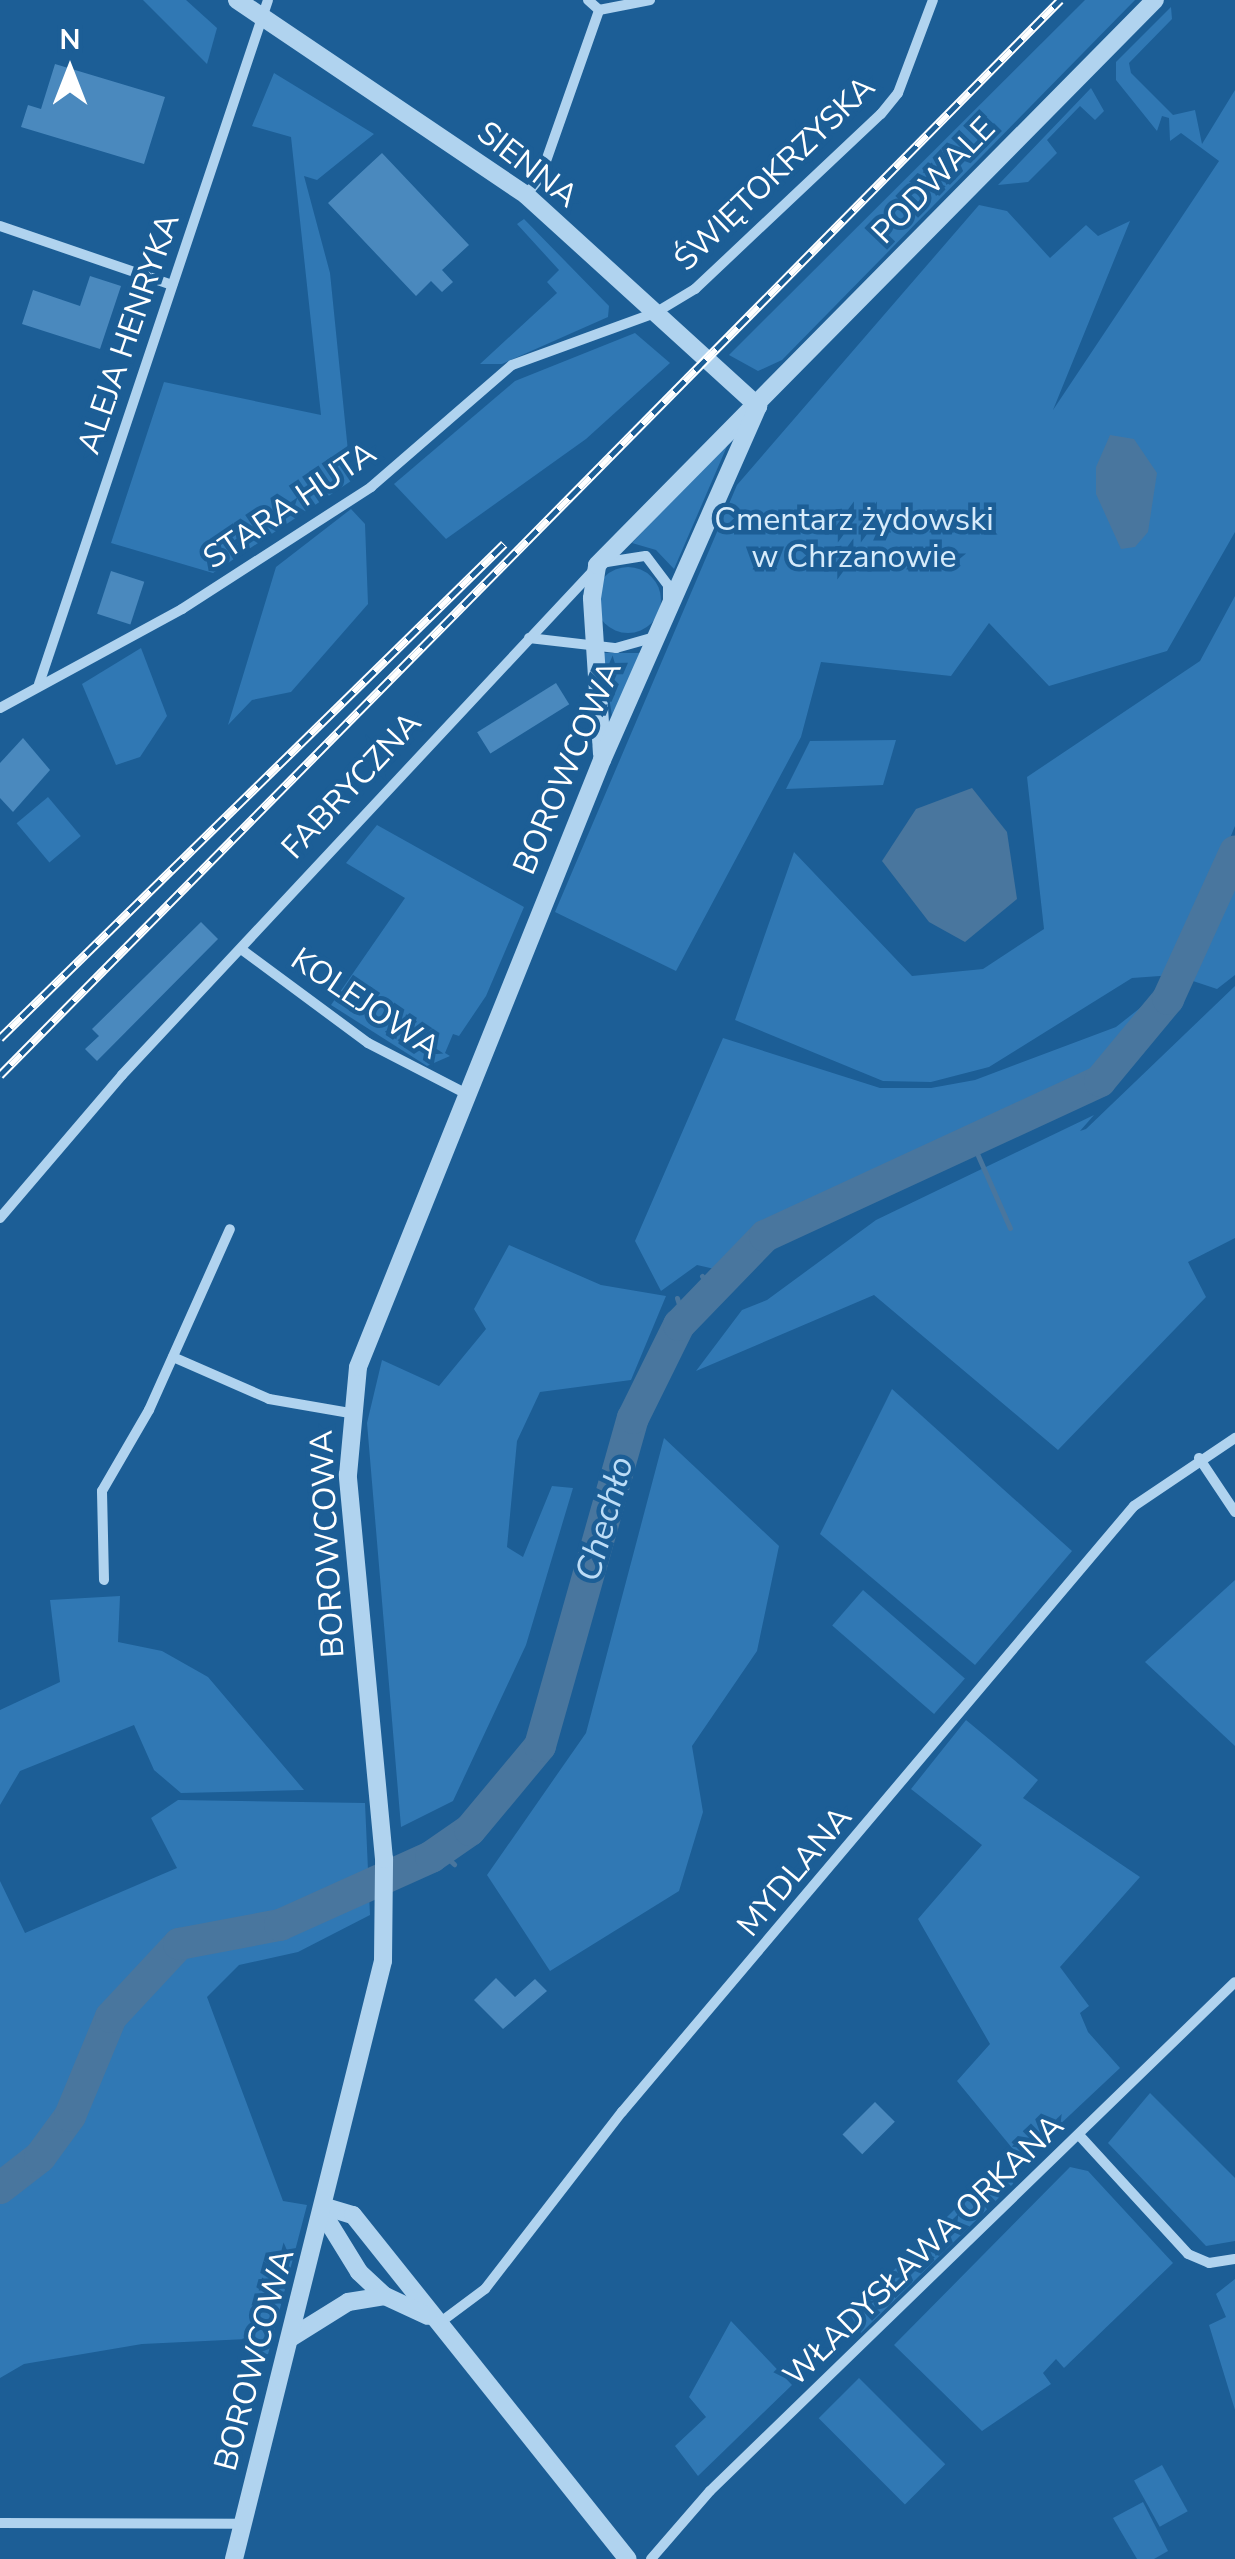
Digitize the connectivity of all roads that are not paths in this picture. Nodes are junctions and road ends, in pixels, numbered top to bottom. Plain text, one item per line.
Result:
1 (237, 0) edge
2 (268, 0) edge
3 (588, 0) edge
4 (650, 0) edge
5 (934, 0) edge
6 (1155, 0) edge
7 (599, 10) junction
8 (262, 18) junction
9 (526, 195) junction
10 (0, 226) edge
11 (172, 284) junction
12 (654, 313) junction
13 (758, 406) junction
14 (598, 566) junction
15 (668, 611) junction
16 (657, 636) junction
17 (529, 638) junction
18 (595, 644) junction
19 (40, 684) junction
20 (0, 708) edge
21 (602, 760) junction
22 (241, 950) junction
23 (465, 1092) junction
24 (0, 1218) edge
25 (230, 1229) dead end
26 (172, 1357) junction
27 (350, 1412) junction
28 (1235, 1438) edge
29 (1199, 1458) junction
30 (1235, 1512) edge
31 (104, 1580) dead end
32 (1235, 1982) edge
33 (1079, 2135) junction
34 (333, 2177) junction
35 (325, 2211) junction
36 (353, 2215) junction
37 (1235, 2259) edge
38 (385, 2296) junction
39 (434, 2321) junction
40 (292, 2338) junction
41 (0, 2523) edge
42 (243, 2524) junction
43 (234, 2559) edge
44 (628, 2559) edge
45 (651, 2559) edge

1 - 8 street, SIENNA
2 - 8 street, ALEJA HENRYKA
3 - 7 street
4 - 7 street
5 - 12 street, ŚWIĘTOKRZYSKA
6 - 13 street, PODWALE
7 - 9 street
8 - 9 street, SIENNA
8 - 11 street, ALEJA HENRYKA
9 - 12 street, SIENNA
10 - 11 street
11 - 19 street, ALEJA HENRYKA
12 - 13 street, SIENNA
12 - 19 street, STARA HUTA
13 - 14 street, FABRYCZNA
13 - 15 street, BOROWCOWA
14 - 15 street
14 - 17 street, FABRYCZNA
14 - 18 street
15 - 16 street, BOROWCOWA
16 - 18 street
16 - 21 street, BOROWCOWA
17 - 18 street
17 - 22 street, FABRYCZNA
18 - 21 street
19 - 20 street, STARA HUTA
21 - 23 street, BOROWCOWA
22 - 23 street, KOLEJOWA
22 - 24 street, FABRYCZNA
23 - 27 street, BOROWCOWA
25 - 26 street
26 - 27 street
26 - 31 street
27 - 34 street, BOROWCOWA
28 - 29 street, MYDLANA
29 - 30 street
29 - 39 street, MYDLANA
32 - 33 street, WŁADYSŁAWA ORKANA
33 - 37 street
33 - 45 street, WŁADYSŁAWA ORKANA
34 - 35 street, BOROWCOWA
34 - 36 street
35 - 36 street
35 - 38 street
35 - 40 street, BOROWCOWA
36 - 39 street
38 - 39 street
38 - 40 street
39 - 44 street
40 - 42 street, BOROWCOWA
41 - 42 street
42 - 43 street, BOROWCOWA

